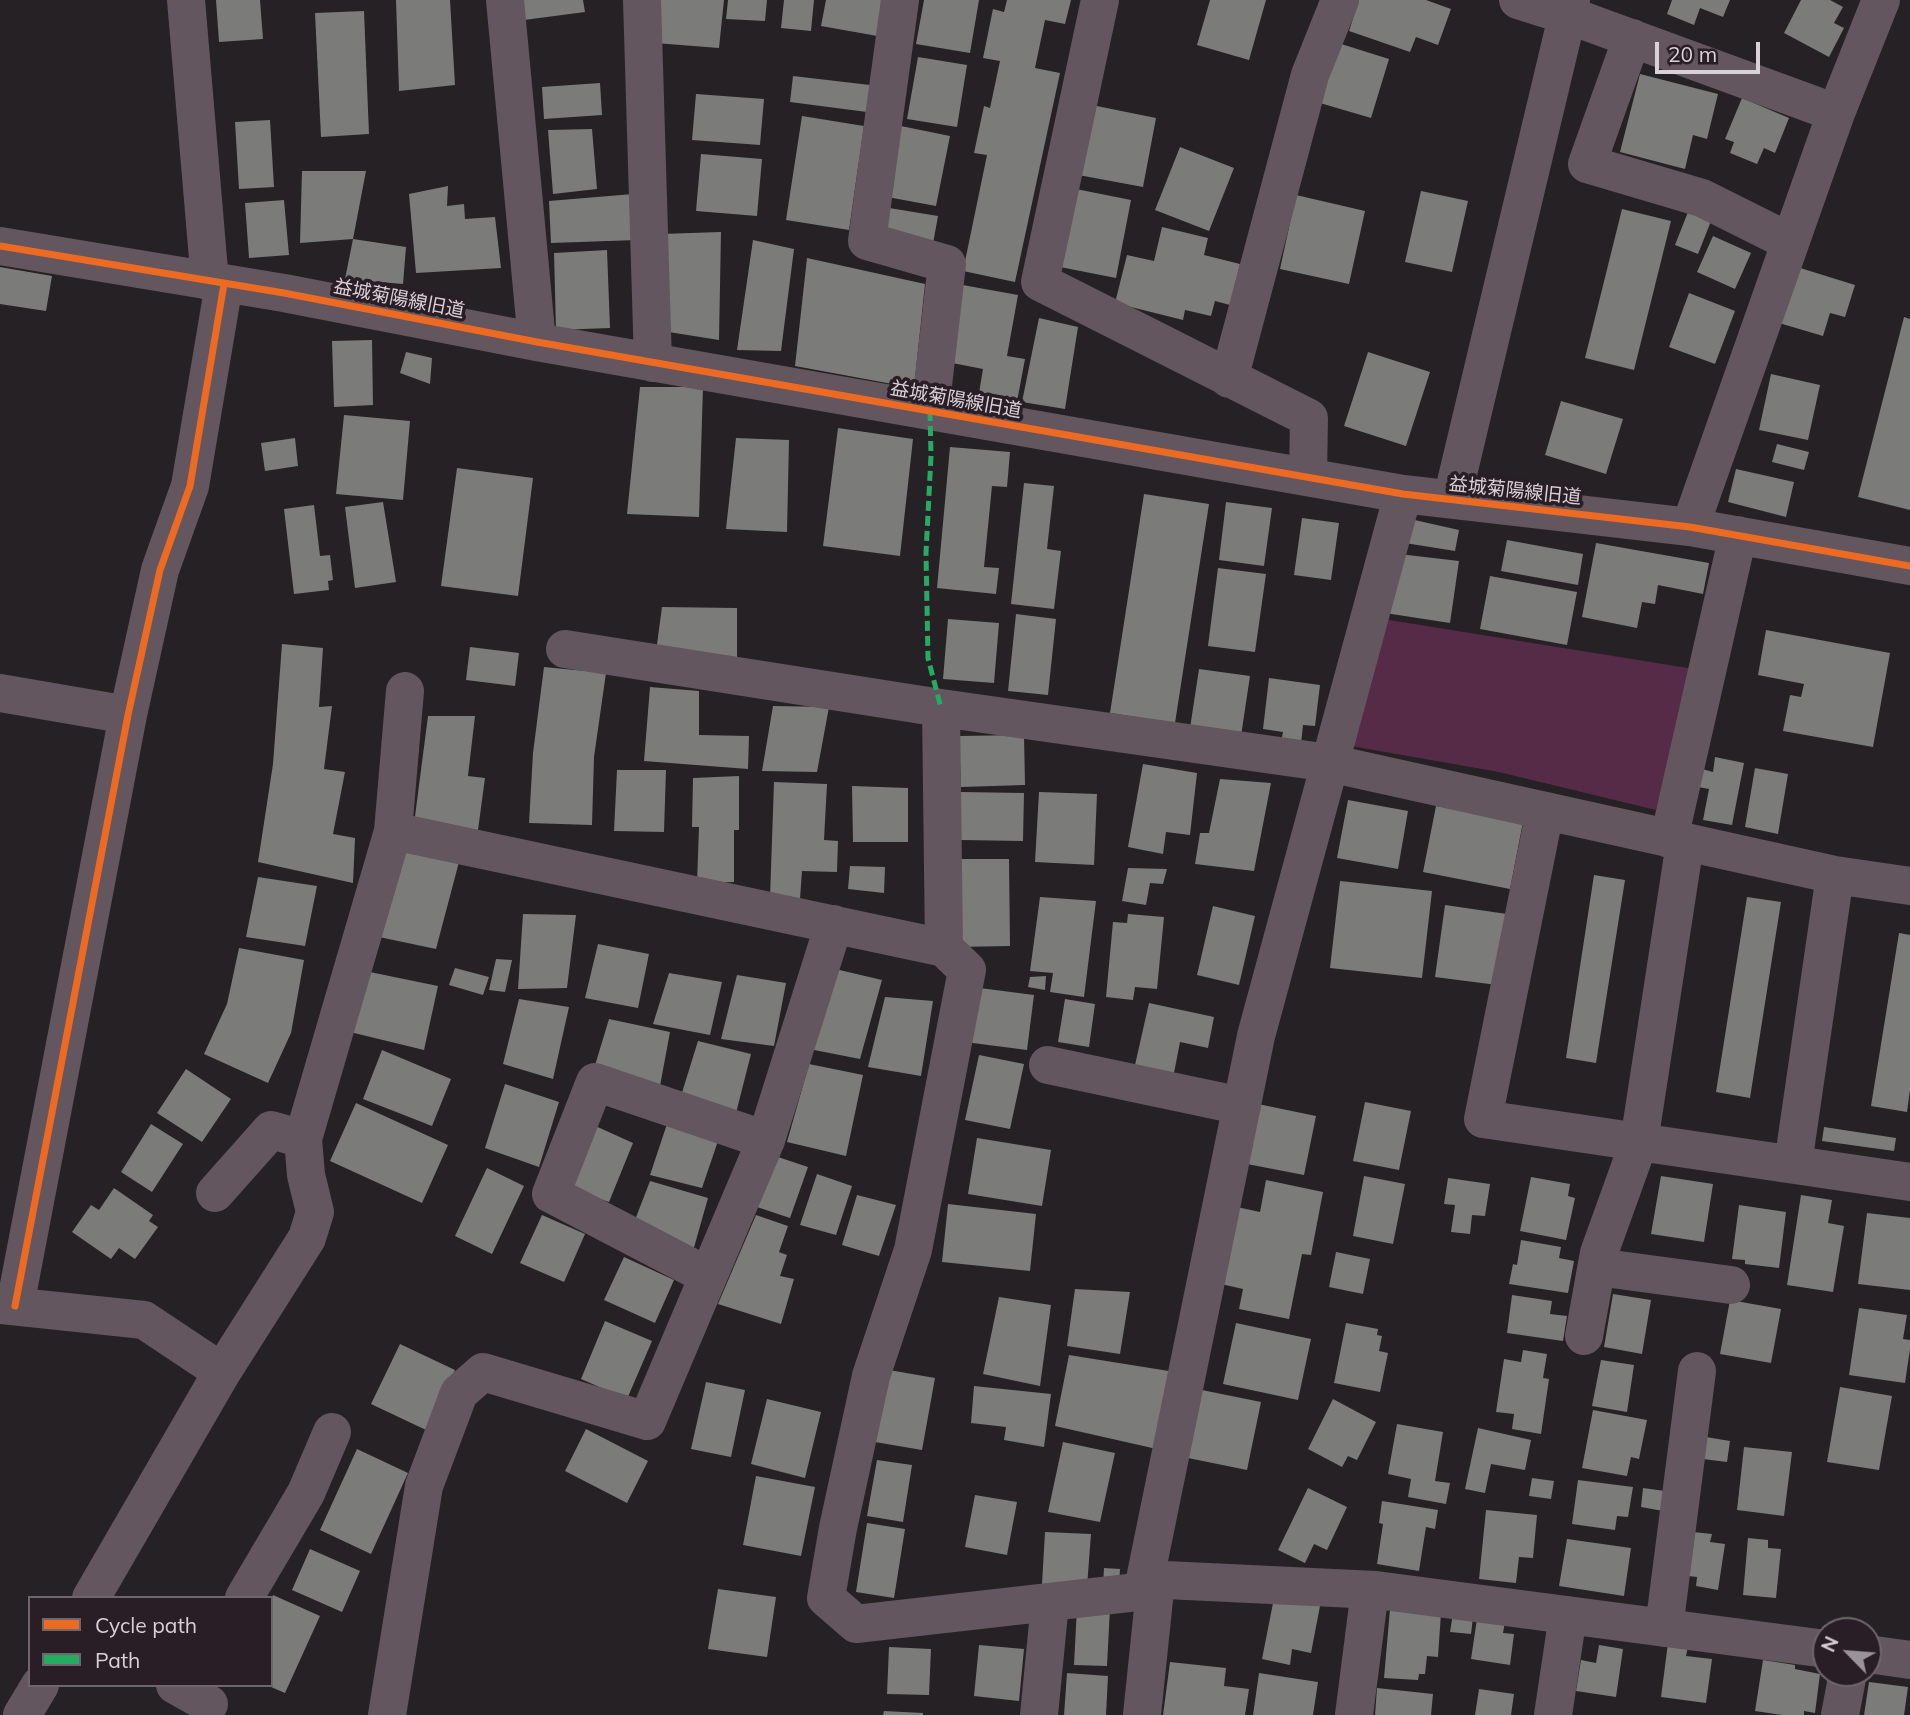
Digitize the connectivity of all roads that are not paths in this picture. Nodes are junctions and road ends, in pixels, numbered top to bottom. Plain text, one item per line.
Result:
1 (186, 0) edge
2 (505, 0) edge
3 (642, 0) edge
4 (900, 0) edge
5 (1100, 0) edge
6 (1340, 0) edge
7 (1518, 0) edge
8 (1881, 0) edge
9 (1569, 8) edge
10 (1632, 38) junction
11 (1836, 113) junction
12 (1790, 242) junction
13 (0, 246) edge
14 (217, 283) junction
15 (537, 342) junction
16 (653, 363) junction
17 (1229, 379) junction
18 (930, 411) junction
19 (1308, 477) junction
20 (1403, 494) junction
21 (1452, 499) junction
22 (1690, 527) junction
23 (1738, 535) junction
24 (1910, 566) edge
25 (565, 649) dead end
26 (405, 691) dead end
27 (0, 693) edge
28 (941, 708) junction
29 (128, 715) junction
30 (1329, 763) junction
31 (1545, 811) junction
32 (393, 831) junction
33 (1677, 841) junction
34 (1835, 875) junction
35 (1910, 887) edge
36 (834, 924) junction
37 (944, 948) junction
38 (1048, 1065) dead end
39 (1242, 1107) junction
40 (303, 1139) junction
41 (766, 1140) junction
42 (1639, 1142) junction
43 (1793, 1164) junction
44 (1910, 1182) edge
45 (215, 1193) dead end
46 (1597, 1267) junction
47 (708, 1276) junction
48 (1731, 1285) dead end
49 (8, 1305) edge
50 (1584, 1336) dead end
51 (1697, 1371) dead end
52 (222, 1372) junction
53 (332, 1432) dead end
54 (1155, 1585) junction
55 (1370, 1590) junction
56 (91, 1596) edge
57 (245, 1596) edge
58 (1050, 1603) junction
59 (1568, 1615) junction
60 (1664, 1628) junction
61 (1812, 1647) edge
62 (1882, 1656) edge
63 (1910, 1660) edge
64 (39, 1687) edge
65 (180, 1687) edge
66 (1845, 1687) edge
67 (212, 1701) edge
68 (22, 1715) edge
69 (387, 1715) edge
70 (1038, 1715) edge
71 (1142, 1715) edge
72 (1354, 1715) edge
73 (1553, 1715) edge
74 (1840, 1715) edge

1 - 14 street
2 - 15 street
3 - 16 street
4 - 18 street
5 - 17 street
6 - 17 street
7 - 9 street
8 - 11 street
9 - 10 street
9 - 21 street
10 - 11 street
10 - 12 street
11 - 12 street
12 - 22 street
13 - 14 street, 益城菊陽線旧道
14 - 15 street, 益城菊陽線旧道
14 - 29 street
15 - 16 street, 益城菊陽線旧道
16 - 18 street, 益城菊陽線旧道
17 - 19 street
18 - 19 street, 益城菊陽線旧道
19 - 20 street, 益城菊陽線旧道
20 - 21 street, 益城菊陽線旧道
20 - 30 street
21 - 22 street, 益城菊陽線旧道
22 - 23 street, 益城菊陽線旧道
23 - 24 street, 益城菊陽線旧道
23 - 33 street
25 - 28 street
26 - 32 street
27 - 29 street
28 - 30 street
28 - 37 street
29 - 49 street
30 - 31 street
30 - 39 street
31 - 33 street
31 - 42 street
32 - 36 street
32 - 40 street
33 - 34 street
33 - 42 street
34 - 35 street
34 - 43 street
36 - 37 street
36 - 41 street
37 - 58 street
38 - 39 street
39 - 54 street
40 - 45 street
40 - 52 street
41 - 47 street
41 - 47 street
42 - 43 street
42 - 46 street
43 - 44 street
46 - 48 street
46 - 50 street
47 - 69 street
49 - 52 street
51 - 60 street
52 - 56 street
53 - 57 street
54 - 55 street
54 - 58 street
54 - 71 street
55 - 59 street
55 - 72 street
58 - 70 street
59 - 60 street
59 - 73 street
60 - 61 street
62 - 63 street
64 - 68 street
65 - 67 street
66 - 74 street

